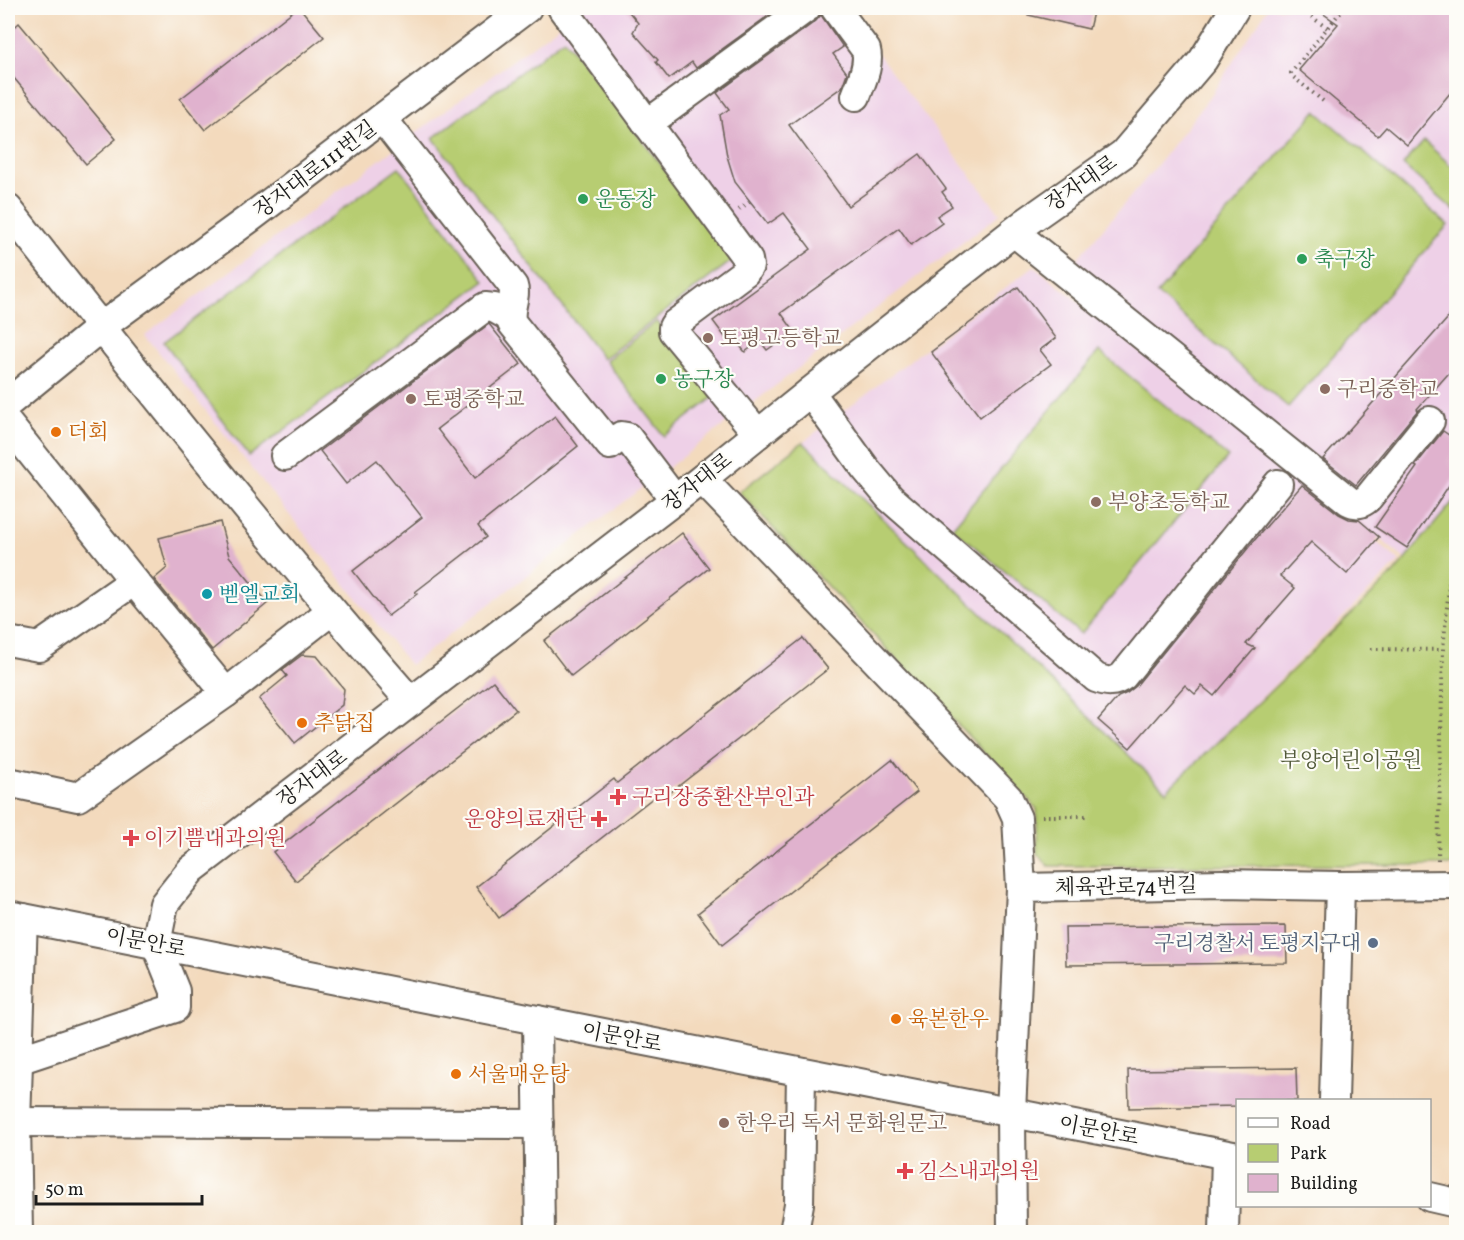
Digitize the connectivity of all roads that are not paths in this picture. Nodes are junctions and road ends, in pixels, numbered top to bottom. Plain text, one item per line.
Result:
1 (526, 8) edge
2 (562, 8) edge
3 (806, 8) edge
4 (835, 8) edge
5 (1235, 8) edge
6 (856, 96) dead end
7 (382, 118) junction
8 (647, 124) junction
9 (8, 209) edge
10 (1014, 232) junction
11 (510, 317) junction
12 (100, 327) junction
13 (810, 393) junction
14 (8, 403) edge
15 (1430, 421) dead end
16 (8, 424) edge
17 (758, 434) junction
18 (285, 456) dead end
19 (702, 480) junction
20 (1278, 484) dead end
21 (675, 500) junction
22 (134, 581) junction
23 (331, 611) junction
24 (8, 641) edge
25 (226, 693) junction
26 (411, 702) junction
27 (8, 782) edge
28 (1447, 885) edge
29 (1340, 886) junction
30 (1021, 888) junction
31 (15, 917) edge
32 (156, 944) junction
33 (537, 1020) junction
34 (18, 1060) junction
35 (801, 1072) junction
36 (1334, 1099) edge
37 (1011, 1113) junction
38 (12, 1122) edge
39 (539, 1124) junction
40 (1232, 1156) edge
41 (1431, 1197) edge
42 (1456, 1203) edge
43 (18, 1233) edge
44 (540, 1233) edge
45 (794, 1233) edge
46 (1012, 1233) edge
47 (1224, 1233) edge

1 - 7 street, 장자대로111번길
2 - 8 street
3 - 8 street
4 - 6 street
5 - 10 street, 장자대로
7 - 11 street
7 - 12 street, 장자대로111번길
8 - 17 street
9 - 12 street
10 - 13 street, 장자대로
10 - 15 street
11 - 18 street
11 - 21 street
12 - 14 street, 장자대로111번길
12 - 23 street
13 - 17 street, 장자대로
13 - 20 street
16 - 22 street
17 - 19 street, 장자대로
19 - 21 street, 장자대로
19 - 30 street
21 - 26 street, 장자대로
22 - 24 street
22 - 25 street
23 - 25 street
23 - 26 street
25 - 27 street
26 - 32 street, 장자대로
28 - 29 street, 체육관로74번길
29 - 30 street, 체육관로74번길
29 - 36 street
30 - 37 street
31 - 32 street, 이문안로
31 - 34 street
32 - 33 street, 이문안로
32 - 34 street
33 - 35 street, 이문안로
33 - 39 street
34 - 38 street
35 - 37 street, 이문안로
35 - 45 street
37 - 40 street, 이문안로
37 - 46 street
38 - 39 street
38 - 43 street
39 - 44 street
40 - 47 street
41 - 42 street

